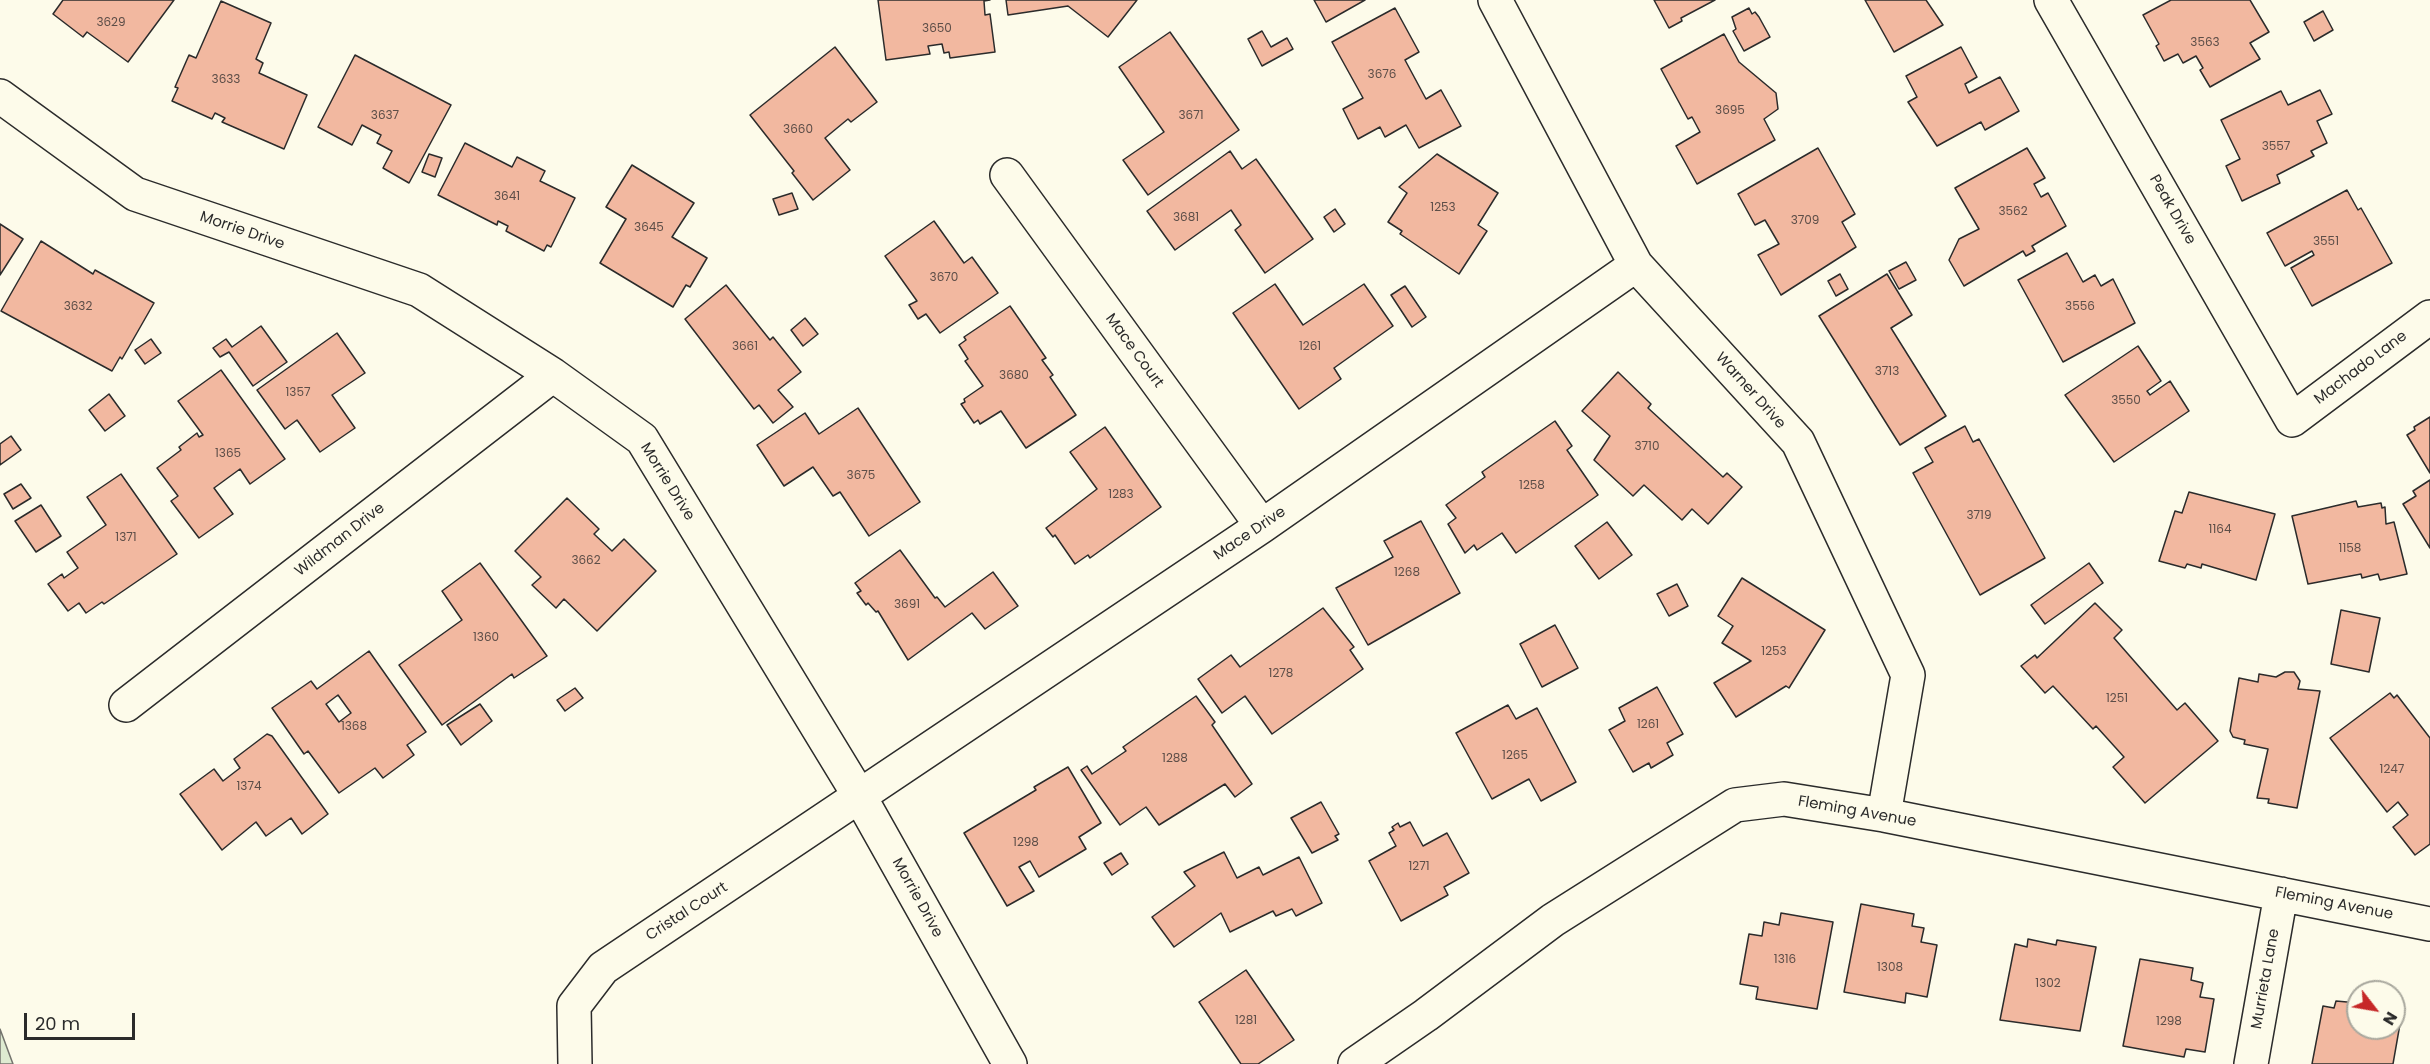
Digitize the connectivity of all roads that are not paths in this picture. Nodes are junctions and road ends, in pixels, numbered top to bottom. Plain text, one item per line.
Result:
1 (1495, 0) edge
2 (2051, 0) edge
3 (0, 96) edge
4 (1007, 175) dead end
5 (1636, 265) junction
6 (2430, 317) edge
7 (554, 375) junction
8 (2292, 420) joint
9 (1262, 526) junction
10 (126, 705) dead end
11 (860, 797) junction
12 (1884, 815) junction
13 (2281, 894) junction
14 (2430, 924) edge
15 (575, 1064) edge
16 (1010, 1064) edge
17 (1354, 1064) edge
18 (2251, 1064) edge

1 - 5 street, Warner Drive
2 - 8 street, Peak Drive
3 - 7 street, Morrie Drive
4 - 9 street, Mace Court
5 - 9 street, Mace Drive
5 - 12 street, Warner Drive
6 - 8 street, Machado Lane
7 - 10 street, Wildman Drive
7 - 11 street, Morrie Drive
9 - 11 street, Mace Drive
11 - 15 street, Cristal Court
11 - 16 street, Morrie Drive
12 - 13 street, Fleming Avenue
12 - 17 street, Fleming Avenue
13 - 14 street, Fleming Avenue
13 - 18 street, Murrieta Lane

